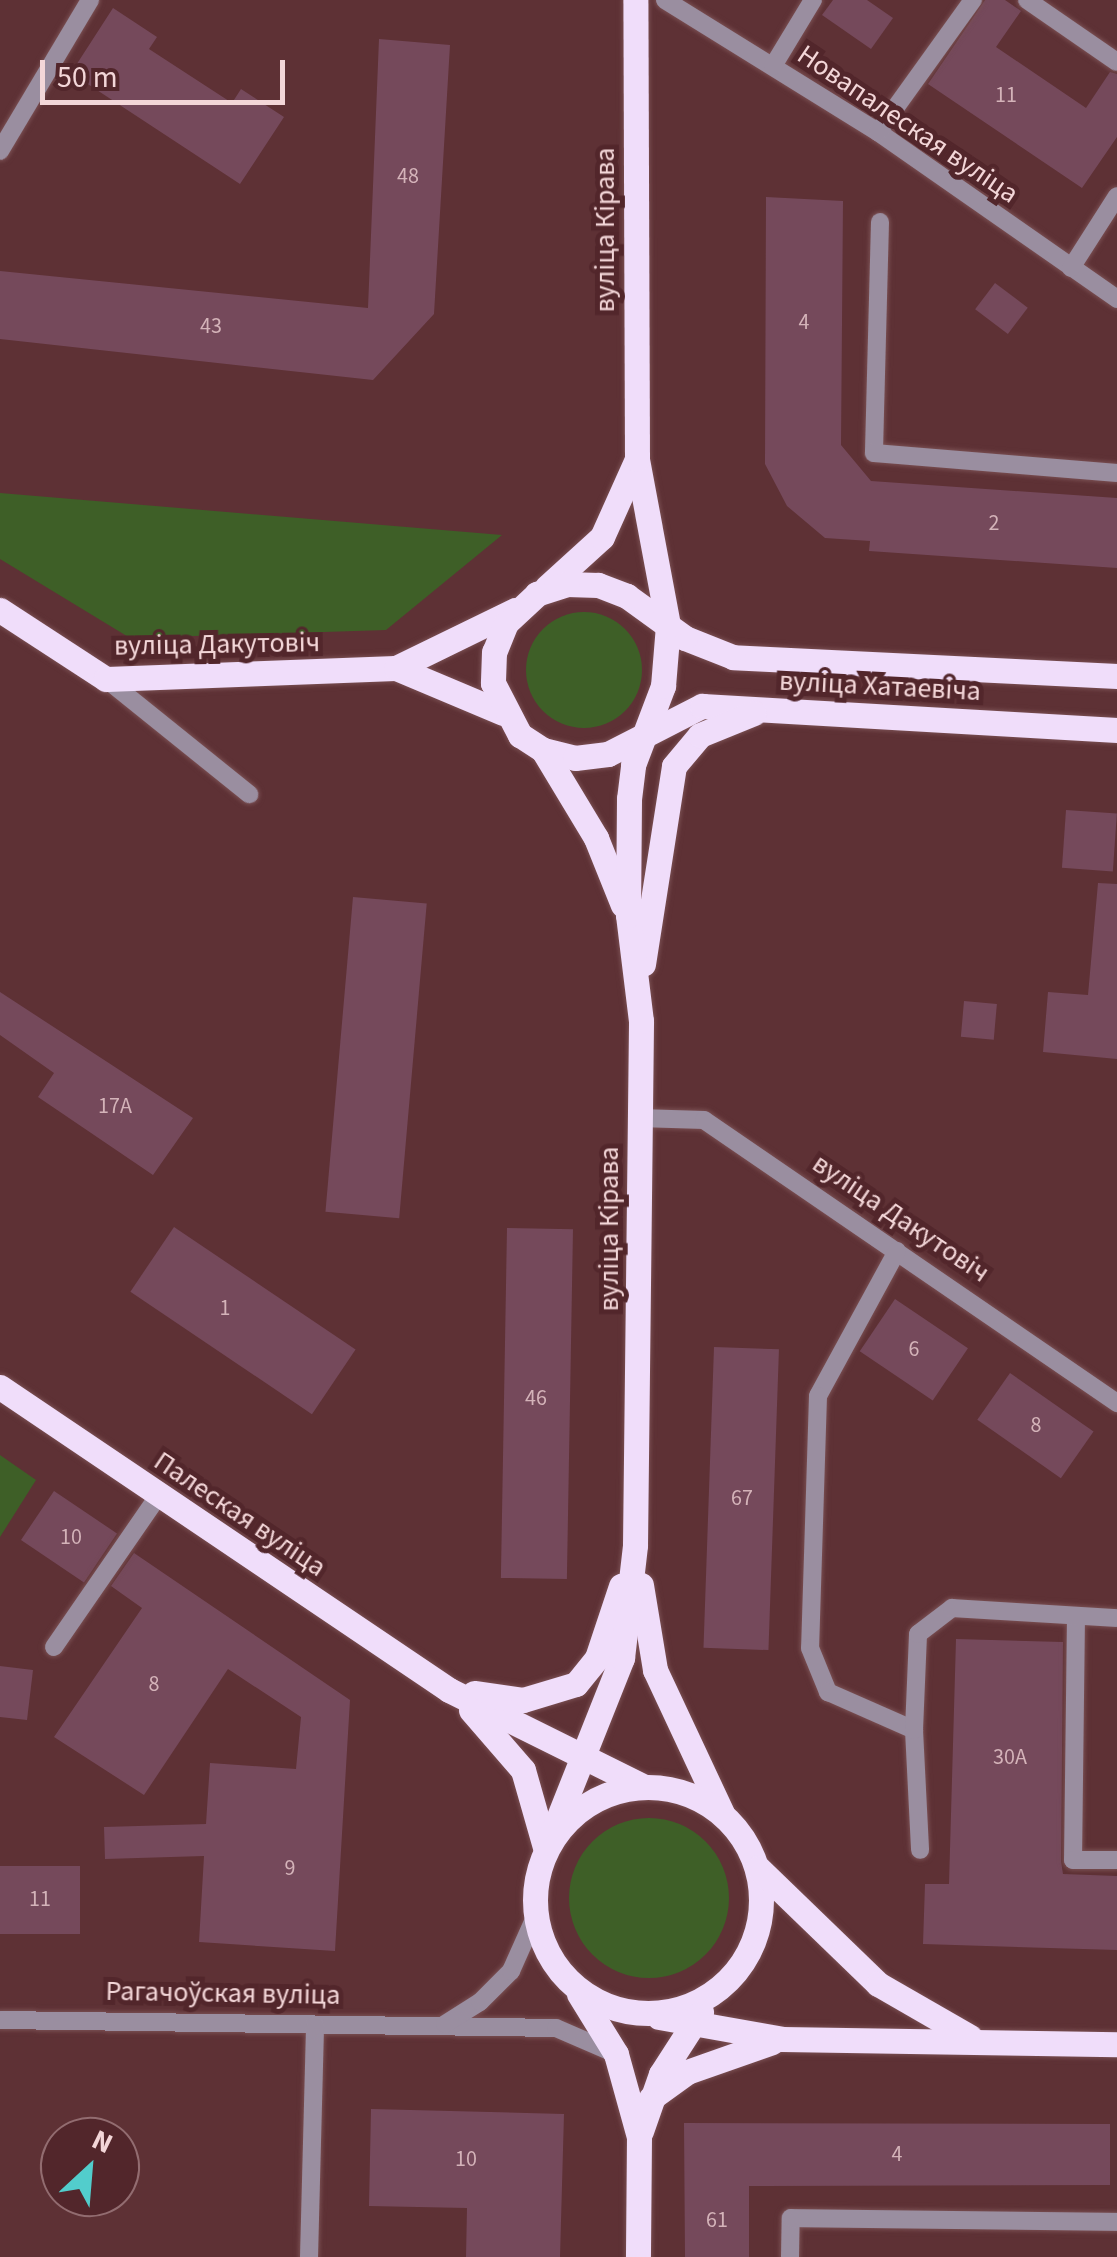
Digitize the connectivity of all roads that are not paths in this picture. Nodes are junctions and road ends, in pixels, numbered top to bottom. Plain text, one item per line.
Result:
1 (90, 0) edge
2 (635, 0) edge
3 (665, 0) edge
4 (813, 0) edge
5 (974, 0) edge
6 (1027, 0) edge
7 (1117, 62) edge
8 (774, 66) junction
9 (878, 132) junction
10 (0, 151) edge
11 (1117, 196) edge
12 (880, 222) dead end
13 (1071, 268) junction
14 (1117, 299) edge
15 (637, 459) junction
16 (1117, 473) edge
17 (528, 601) junction
18 (0, 610) edge
19 (668, 625) junction
20 (396, 668) junction
21 (1117, 676) edge
22 (106, 679) junction
23 (764, 710) junction
24 (504, 713) junction
25 (1117, 730) edge
26 (646, 732) junction
27 (542, 750) junction
28 (249, 794) dead end
29 (628, 915) junction
30 (640, 981) junction
31 (640, 1118) junction
32 (898, 1250) junction
33 (0, 1387) edge
34 (1117, 1402) edge
35 (158, 1496) junction
36 (635, 1545) junction
37 (1076, 1616) junction
38 (1117, 1618) edge
39 (54, 1647) dead end
40 (449, 1690) junction
41 (914, 1730) junction
42 (582, 1755) junction
43 (642, 1786) junction
44 (722, 1814) junction
45 (546, 1848) junction
46 (920, 1850) dead end
47 (1117, 1860) edge
48 (758, 1868) junction
49 (535, 1917) junction
50 (576, 1990) junction
51 (712, 1995) junction
52 (650, 2014) junction
53 (0, 2020) edge
54 (444, 2024) junction
55 (693, 2024) junction
56 (316, 2025) junction
57 (782, 2040) junction
58 (979, 2041) junction
59 (1117, 2044) edge
60 (616, 2054) junction
61 (649, 2100) junction
62 (639, 2136) junction
63 (1117, 2222) edge
64 (309, 2257) edge
65 (638, 2257) edge
66 (790, 2257) edge

1 - 10 street
2 - 15 main road, вуліца Кірава
3 - 8 street, Новапалеская вуліца
4 - 8 street
5 - 9 street
6 - 7 street
8 - 9 street, Новапалеская вуліца
9 - 13 street, Новапалеская вуліца
11 - 13 street
12 - 16 street
13 - 14 street, Новапалеская вуліца
15 - 17 main road, вуліца Кірава
15 - 19 main road, вуліца Кірава
17 - 19 main road
17 - 20 main road, вуліца Дакутовіч
17 - 24 main road
18 - 22 main road, вуліца Дакутовіч
19 - 21 main road, вуліца Хатаевіча
19 - 26 main road
20 - 22 main road, вуліца Дакутовіч
20 - 24 main road, вуліца Дакутовіч
22 - 28 street
23 - 25 main road, вуліца Хатаевіча
23 - 26 main road, вуліца Хатаевіча
23 - 30 main road
24 - 27 main road
26 - 27 main road
26 - 29 main road, вуліца Кірава
27 - 29 main road, вуліца Кірава
29 - 30 main road, вуліца Кірава
30 - 31 main road, вуліца Кірава
31 - 32 street, вуліца Дакутовіч
31 - 36 main road, вуліца Кірава
32 - 34 street, вуліца Дакутовіч
32 - 41 street
33 - 35 main road, Палеская вуліца
35 - 39 street
35 - 40 main road, Палеская вуліца
36 - 40 main road
36 - 42 main road, вуліца Кірава
36 - 44 main road, вуліца Кірава
37 - 38 street
37 - 41 street
37 - 47 street
40 - 42 main road, Палеская вуліца
40 - 45 main road, Палеская вуліца
41 - 46 street
42 - 43 main road, Палеская вуліца
42 - 45 main road, вуліца Кірава
43 - 44 main road
43 - 45 main road
44 - 48 main road
45 - 49 main road
48 - 51 main road
48 - 58 main road
49 - 50 main road
49 - 54 street
50 - 52 main road
50 - 60 main road
51 - 52 main road
51 - 55 main road
52 - 55 main road
53 - 56 street, Рагачоўская вуліца
54 - 56 street, Рагачоўская вуліца
54 - 60 street, Рагачоўская вуліца
55 - 57 main road
55 - 61 main road
56 - 64 street
57 - 58 main road
57 - 61 main road
58 - 59 main road
60 - 62 main road
61 - 62 main road
62 - 65 main road
63 - 66 street

